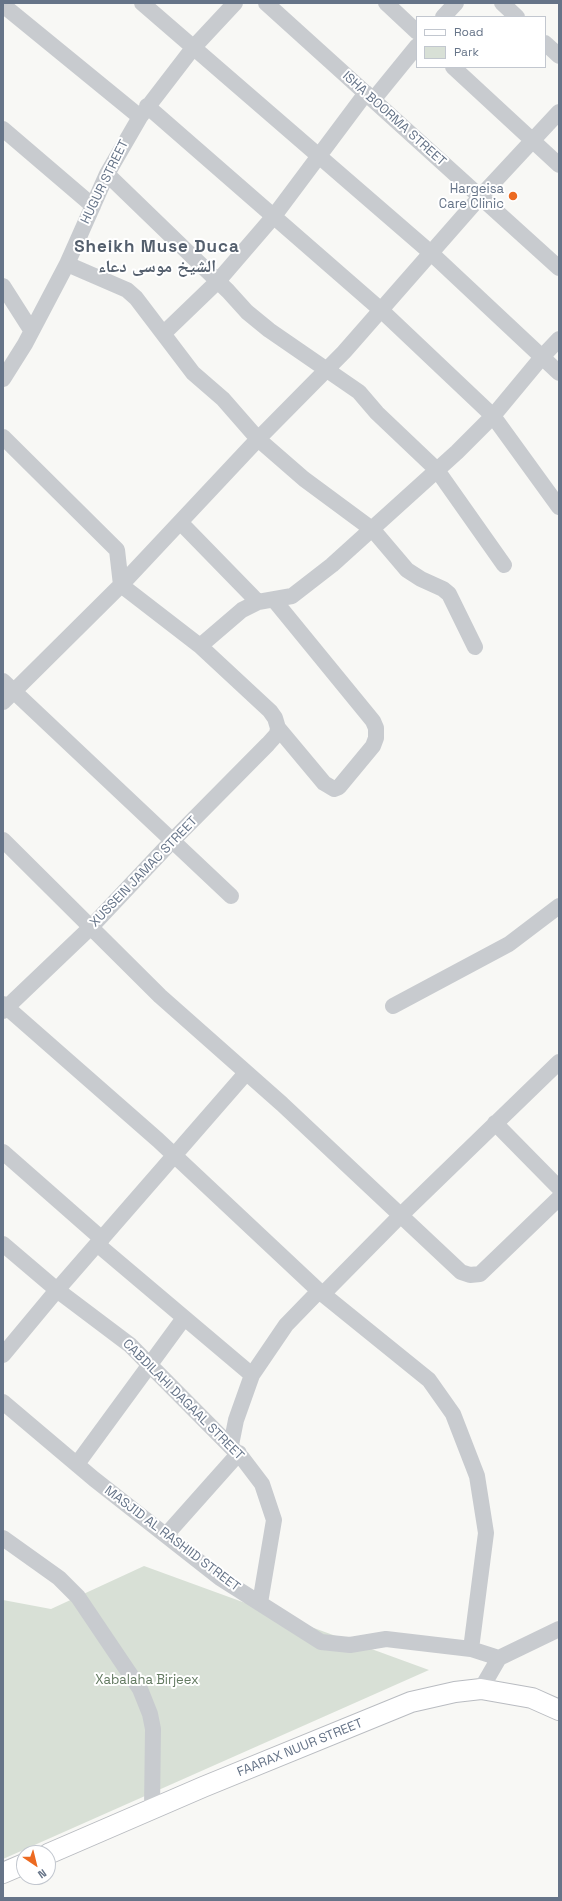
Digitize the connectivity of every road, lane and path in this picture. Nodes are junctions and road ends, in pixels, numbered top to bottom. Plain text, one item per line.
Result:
1 (142, 3) edge
2 (234, 3) edge
3 (266, 3) edge
4 (386, 3) edge
5 (456, 3) edge
6 (502, 3) edge
7 (3, 5) edge
8 (444, 16) edge
9 (516, 16) edge
10 (416, 31) edge
11 (546, 44) edge
12 (416, 47) edge
13 (193, 48) junction
14 (559, 56) edge
15 (455, 68) edge
16 (370, 97) junction
17 (144, 111) junction
18 (559, 112) edge
19 (3, 129) edge
20 (532, 141) junction
21 (319, 156) junction
22 (559, 165) edge
23 (107, 174) junction
24 (480, 197) junction
25 (93, 206) junction
26 (274, 216) junction
27 (431, 253) junction
28 (66, 264) junction
29 (559, 268) edge
30 (218, 281) junction
31 (3, 286) edge
32 (381, 310) junction
33 (31, 330) junction
34 (164, 333) junction
35 (559, 339) edge
36 (542, 357) junction
37 (328, 370) junction
38 (559, 373) edge
39 (3, 380) edge
40 (493, 416) junction
41 (3, 437) edge
42 (258, 439) junction
43 (437, 470) junction
44 (559, 507) edge
45 (180, 522) junction
46 (373, 530) junction
47 (504, 565) dead end
48 (121, 585) junction
49 (266, 601) junction
50 (200, 646) junction
51 (475, 647) dead end
52 (7, 691) edge
53 (278, 728) junction
54 (3, 840) edge
55 (174, 840) junction
56 (231, 896) dead end
57 (559, 906) edge
58 (91, 927) junction
59 (393, 1006) dead end
60 (4, 1008) edge
61 (559, 1062) edge
62 (246, 1073) junction
63 (495, 1123) junction
64 (3, 1152) edge
65 (174, 1155) junction
66 (559, 1188) edge
67 (559, 1198) edge
68 (401, 1215) junction
69 (100, 1242) junction
70 (3, 1244) edge
71 (57, 1290) junction
72 (321, 1292) junction
73 (184, 1318) junction
74 (3, 1355) edge
75 (150, 1366) junction
76 (252, 1375) junction
77 (3, 1402) edge
78 (235, 1449) junction
79 (77, 1464) junction
80 (166, 1535) junction
81 (3, 1538) edge
82 (260, 1603) junction
83 (559, 1629) edge
84 (471, 1649) junction
85 (499, 1658) junction
86 (481, 1689) junction
87 (559, 1710) edge
88 (152, 1809) junction
89 (56, 1851) edge
90 (16, 1867) edge
91 (3, 1873) edge

1 - 13 street
2 - 13 street, HUGUR STREET
3 - 16 street, ISHA BOORMA STREET
4 - 10 street
5 - 8 street
6 - 9 street
7 - 17 street
11 - 14 street
12 - 16 street
13 - 17 street, HUGUR STREET
13 - 21 street
15 - 20 street
16 - 21 street
16 - 24 street, ISHA BOORMA STREET
17 - 23 street, HUGUR STREET
17 - 26 street
18 - 20 street
19 - 25 street
20 - 22 street
20 - 24 street
21 - 26 street
21 - 27 street
23 - 25 street, HUGUR STREET
23 - 30 street
24 - 27 street
24 - 29 street, ISHA BOORMA STREET
25 - 28 street, HUGUR STREET
26 - 30 street
26 - 32 street
27 - 32 street
27 - 36 street
28 - 33 street, HUGUR STREET
28 - 34 street
30 - 34 street
30 - 37 street
31 - 33 street
32 - 37 street
32 - 40 street
33 - 39 street, HUGUR STREET
34 - 42 street
35 - 36 street
36 - 38 street
36 - 40 street
37 - 42 street
37 - 43 street
40 - 43 street
40 - 44 street
41 - 48 street
42 - 45 street
42 - 46 street
43 - 46 street
43 - 47 street
45 - 48 street
45 - 49 street
46 - 49 street
46 - 51 street
48 - 50 street
48 - 52 street
49 - 50 street
49 - 53 street
50 - 53 street
52 - 55 street
53 - 55 street, XUSSEIN JAMAC STREET
54 - 58 street
55 - 56 street
55 - 58 street, XUSSEIN JAMAC STREET
57 - 59 street
58 - 60 street, XUSSEIN JAMAC STREET
58 - 62 street
60 - 65 street
61 - 63 street
62 - 65 street
62 - 68 street
63 - 66 street
63 - 68 street
64 - 69 street
65 - 69 street
65 - 72 street
67 - 68 street
68 - 72 street
69 - 71 street
69 - 73 street
70 - 71 street, CABDILAHI DAGAAL STREET
71 - 74 street
71 - 75 street, CABDILAHI DAGAAL STREET
72 - 76 street
72 - 84 street
73 - 75 street
73 - 76 street
75 - 78 street, CABDILAHI DAGAAL STREET
75 - 79 street
76 - 78 street
77 - 79 street, MASJID AL RASHIID STREET
78 - 80 street
78 - 82 street, CABDILAHI DAGAAL STREET
79 - 80 street, MASJID AL RASHIID STREET
80 - 82 street, MASJID AL RASHIID STREET
81 - 88 street
82 - 84 street, MASJID AL RASHIID STREET
83 - 85 street
84 - 85 street, MASJID AL RASHIID STREET
85 - 86 street
86 - 87 main road, FAARAX NUUR STREET
86 - 88 main road, FAARAX NUUR STREET
88 - 89 main road, FAARAX NUUR STREET
90 - 91 main road

